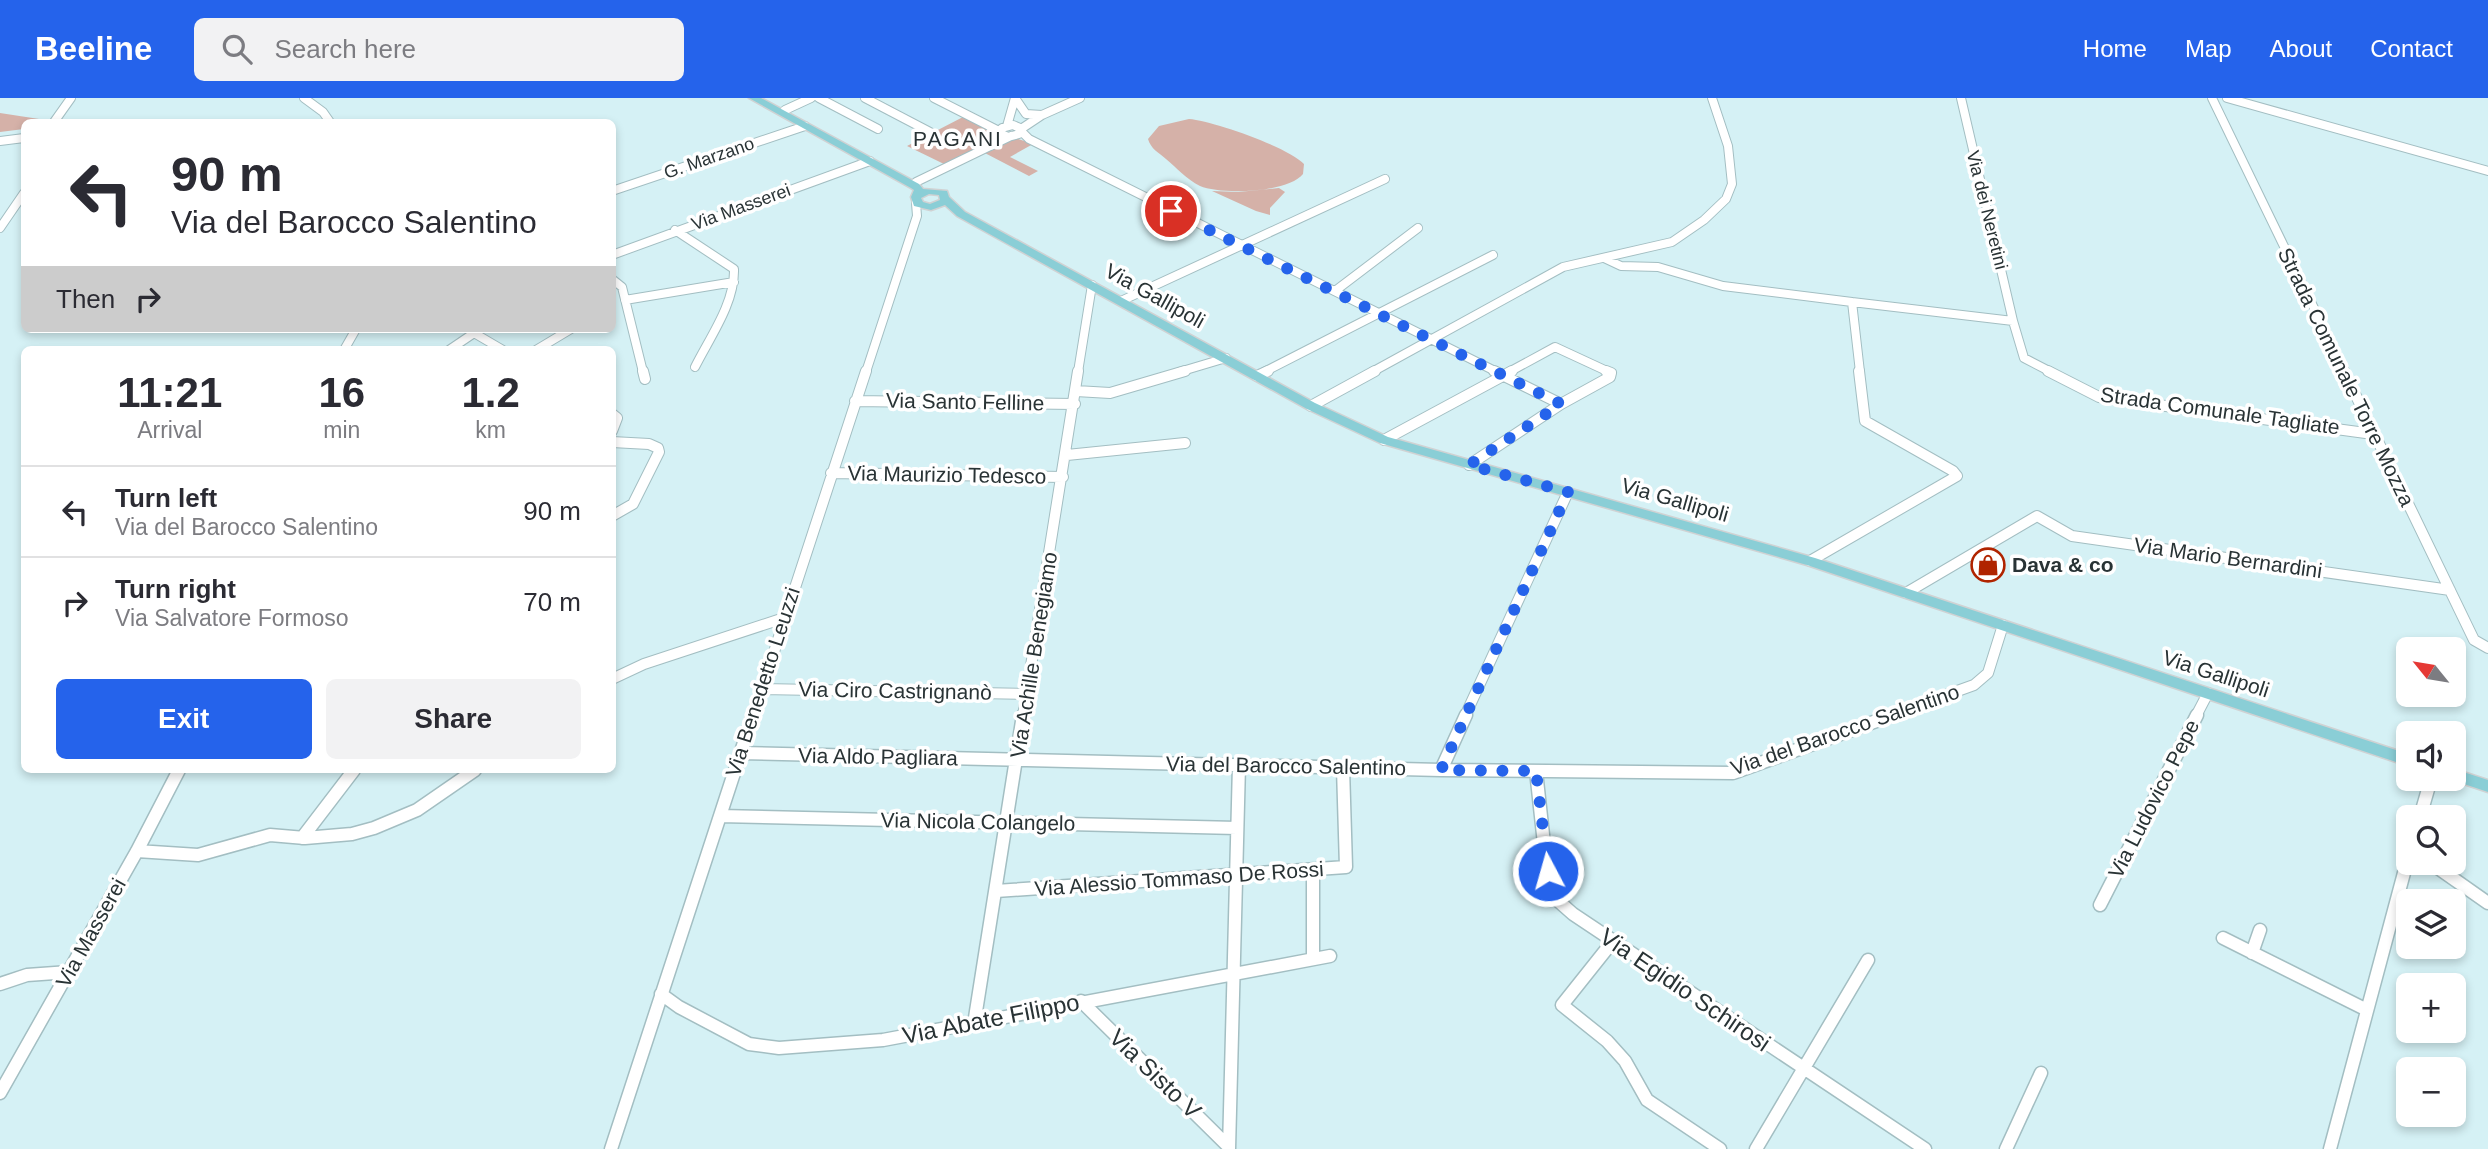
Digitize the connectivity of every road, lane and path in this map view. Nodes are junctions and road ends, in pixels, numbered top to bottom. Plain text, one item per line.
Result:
1 (71, 98) edge
2 (304, 98) edge
3 (754, 98) edge
4 (763, 98) edge
5 (811, 98) edge
6 (819, 98) edge
7 (865, 98) edge
8 (934, 98) edge
9 (1015, 98) edge
10 (1080, 98) edge
11 (1712, 98) edge
12 (1961, 98) edge
13 (2212, 98) edge
14 (2227, 98) edge
15 (785, 110) junction
16 (1042, 115) junction
17 (56, 119) edge
18 (328, 119) edge
19 (1028, 122) junction
20 (806, 126) junction
21 (878, 129) dead end
22 (1019, 129) junction
23 (1006, 131) junction
24 (930, 132) dead end
25 (21, 138) edge
26 (0, 141) edge
27 (1033, 141) junction
28 (870, 161) junction
29 (2488, 171) edge
30 (1385, 179) dead end
31 (916, 182) junction
32 (616, 190) edge
33 (935, 191) junction
34 (21, 197) edge
35 (945, 199) junction
36 (916, 200) junction
37 (931, 207) junction
38 (961, 214) junction
39 (917, 216) junction
40 (0, 228) edge
41 (1418, 228) dead end
42 (675, 230) junction
43 (1241, 245) junction
44 (616, 253) edge
45 (1493, 255) dead end
46 (1604, 258) junction
47 (616, 282) edge
48 (734, 282) junction
49 (1092, 285) junction
50 (1335, 291) junction
51 (625, 300) junction
52 (1121, 301) junction
53 (1852, 302) junction
54 (1379, 313) junction
55 (2013, 321) junction
56 (474, 333) edge
57 (480, 333) edge
58 (564, 333) edge
59 (1434, 340) junction
60 (455, 346) edge
61 (498, 346) edge
62 (543, 346) edge
63 (1226, 358) junction
64 (695, 367) dead end
65 (1502, 375) junction
66 (1257, 376) junction
67 (645, 379) dead end
68 (1076, 391) junction
69 (855, 401) junction
70 (1074, 404) junction
71 (1561, 404) junction
72 (1311, 406) junction
73 (2373, 434) junction
74 (1384, 440) junction
75 (616, 442) edge
76 (1185, 443) dead end
77 (1067, 455) junction
78 (1469, 465) junction
79 (831, 473) junction
80 (1063, 477) junction
81 (1568, 492) junction
82 (616, 514) edge
83 (1810, 561) junction
84 (2450, 590) junction
85 (1906, 593) junction
86 (784, 618) junction
87 (2003, 625) junction
88 (2488, 648) edge
89 (616, 677) edge
90 (761, 689) junction
91 (2208, 693) junction
92 (1028, 694) junction
93 (740, 753) junction
94 (2396, 756) edge
95 (1017, 760) junction
96 (1239, 765) junction
97 (1343, 768) junction
98 (1441, 770) junction
99 (1536, 771) junction
100 (176, 773) edge
101 (352, 773) edge
102 (471, 773) edge
103 (2466, 779) edge
104 (2488, 786) edge
105 (720, 816) junction
106 (1007, 822) junction
107 (1237, 828) junction
108 (302, 838) junction
109 (137, 851) junction
110 (1313, 870) junction
111 (1235, 875) junction
112 (2403, 875) edge
113 (2448, 875) edge
114 (996, 891) junction
115 (2488, 903) edge
116 (2100, 905) dead end
117 (2260, 930) dead end
118 (2223, 938) dead end
119 (1613, 941) junction
120 (2252, 953) junction
121 (1330, 956) dead end
122 (1313, 959) junction
123 (1868, 960) dead end
124 (69, 972) junction
125 (1234, 974) junction
126 (0, 984) edge
127 (662, 994) junction
128 (1081, 1002) junction
129 (2367, 1010) junction
130 (974, 1024) junction
131 (1803, 1069) junction
132 (2041, 1073) dead end
133 (0, 1093) edge
134 (1229, 1148) edge
135 (611, 1149) edge
136 (1720, 1149) edge
137 (1756, 1149) edge
138 (1925, 1149) edge
139 (2006, 1149) edge
140 (2330, 1149) edge

1 - 17 street
2 - 18 street
3 - 20 main road
4 - 15 main road, Via Gallipoli
5 - 15 street
6 - 21 street
7 - 24 street
8 - 23 street
9 - 16 street
9 - 23 street
10 - 16 street
11 - 46 street
12 - 55 street, Via dei Neretini
13 - 73 street, Strada Comunale Torre Mozza
14 - 29 street
15 - 31 main road, Via Gallipoli
16 - 19 street
19 - 22 street
19 - 23 street
20 - 28 main road
20 - 32 street, G. Marzano
22 - 23 street
22 - 23 street
22 - 27 street
23 - 27 street
23 - 31 street
25 - 26 street
27 - 43 street
28 - 36 main road
28 - 42 street, Via Masserei
30 - 43 street
31 - 33 main road, Via Gallipoli
33 - 35 main road, Via Gallipoli
33 - 36 main road
34 - 40 street
35 - 37 main road
35 - 38 main road, Via Gallipoli
36 - 37 main road, Via Gallipoli
36 - 39 street, Via Benedetto Leuzzi
37 - 38 main road, Via Gallipoli
37 - 39 street
38 - 49 main road, Via Gallipoli
39 - 69 street, Via Benedetto Leuzzi
41 - 50 street
42 - 44 street, Via Masserei
42 - 48 street
43 - 50 street
43 - 52 street
45 - 54 street
46 - 53 street
46 - 59 street
47 - 51 street
48 - 51 street
48 - 64 street
49 - 52 main road, Via Gallipoli
49 - 68 street, Via Achille Benegiamo
50 - 54 street
51 - 67 street
52 - 63 main road, Via Gallipoli
53 - 55 street
53 - 83 street
54 - 59 street
54 - 66 street
55 - 73 street, Strada Comunale Tagliate
56 - 60 street
57 - 61 street
58 - 62 street
59 - 65 street
59 - 72 street
63 - 66 main road, Via Gallipoli
63 - 68 street
65 - 71 street
65 - 71 street
65 - 74 street
66 - 72 main road, Via Gallipoli
68 - 70 street, Via Achille Benegiamo
69 - 70 street, Via Santo Felline
69 - 79 street, Via Benedetto Leuzzi
70 - 77 street, Via Achille Benegiamo
71 - 78 street
72 - 74 main road, Via Gallipoli
73 - 84 street, Strada Comunale Torre Mozza
74 - 78 main road, Via Gallipoli
75 - 82 street
76 - 77 street
77 - 80 street, Via Achille Benegiamo
78 - 81 main road, Via Gallipoli
79 - 80 street, Via Maurizio Tedesco
79 - 86 street, Via Benedetto Leuzzi
80 - 92 street, Via Achille Benegiamo
81 - 83 main road, Via Gallipoli
81 - 98 street
83 - 85 main road, Via Gallipoli
84 - 85 street, Via Mario Bernardini
84 - 88 street, Strada Comunale Torre Mozza
85 - 87 main road, Via Gallipoli
86 - 89 street
86 - 90 street, Via Benedetto Leuzzi
87 - 91 main road, Via Gallipoli
87 - 99 street, Via del Barocco Salentino
90 - 92 street, Via Ciro Castrignanò
90 - 93 street, Via Benedetto Leuzzi
91 - 94 main road, Via Gallipoli
91 - 116 street, Via Ludovico Pepe
92 - 95 street, Via Achille Benegiamo
93 - 95 street, Via Aldo Pagliara
93 - 105 street, Via Benedetto Leuzzi
95 - 96 street, Via del Barocco Salentino
95 - 106 street, Via Achille Benegiamo
96 - 97 street, Via del Barocco Salentino
96 - 107 street
97 - 98 street, Via del Barocco Salentino
97 - 110 street, Via Alessio Tommaso De Rossi
98 - 99 street, Via del Barocco Salentino
99 - 119 street, Via Egidio Schirosi
100 - 109 street, Via Masserei
101 - 108 street
102 - 108 street
103 - 104 main road
105 - 106 street, Via Nicola Colangelo
105 - 127 street, Via Benedetto Leuzzi
106 - 107 street, Via Nicola Colangelo
106 - 114 street, Via Achille Benegiamo
107 - 111 street
108 - 109 street
109 - 124 street, Via Masserei
110 - 111 street, Via Alessio Tommaso De Rossi
110 - 122 street
111 - 114 street, Via Alessio Tommaso De Rossi
111 - 125 street
112 - 129 street
113 - 115 street
114 - 130 street, Via Achille Benegiamo
117 - 120 street
118 - 120 street
119 - 131 street, Via Egidio Schirosi
119 - 136 street
120 - 129 street
121 - 122 street, Via Abate Filippo
122 - 125 street, Via Abate Filippo
123 - 131 street
124 - 126 street
124 - 133 street, Via Masserei
125 - 128 street, Via Abate Filippo
125 - 134 street
127 - 130 street, Via Abate Filippo
127 - 135 street, Via Benedetto Leuzzi
128 - 130 street, Via Abate Filippo
128 - 134 street, Via Sisto V
129 - 140 street
131 - 137 street
131 - 138 street, Via Egidio Schirosi
132 - 139 street

